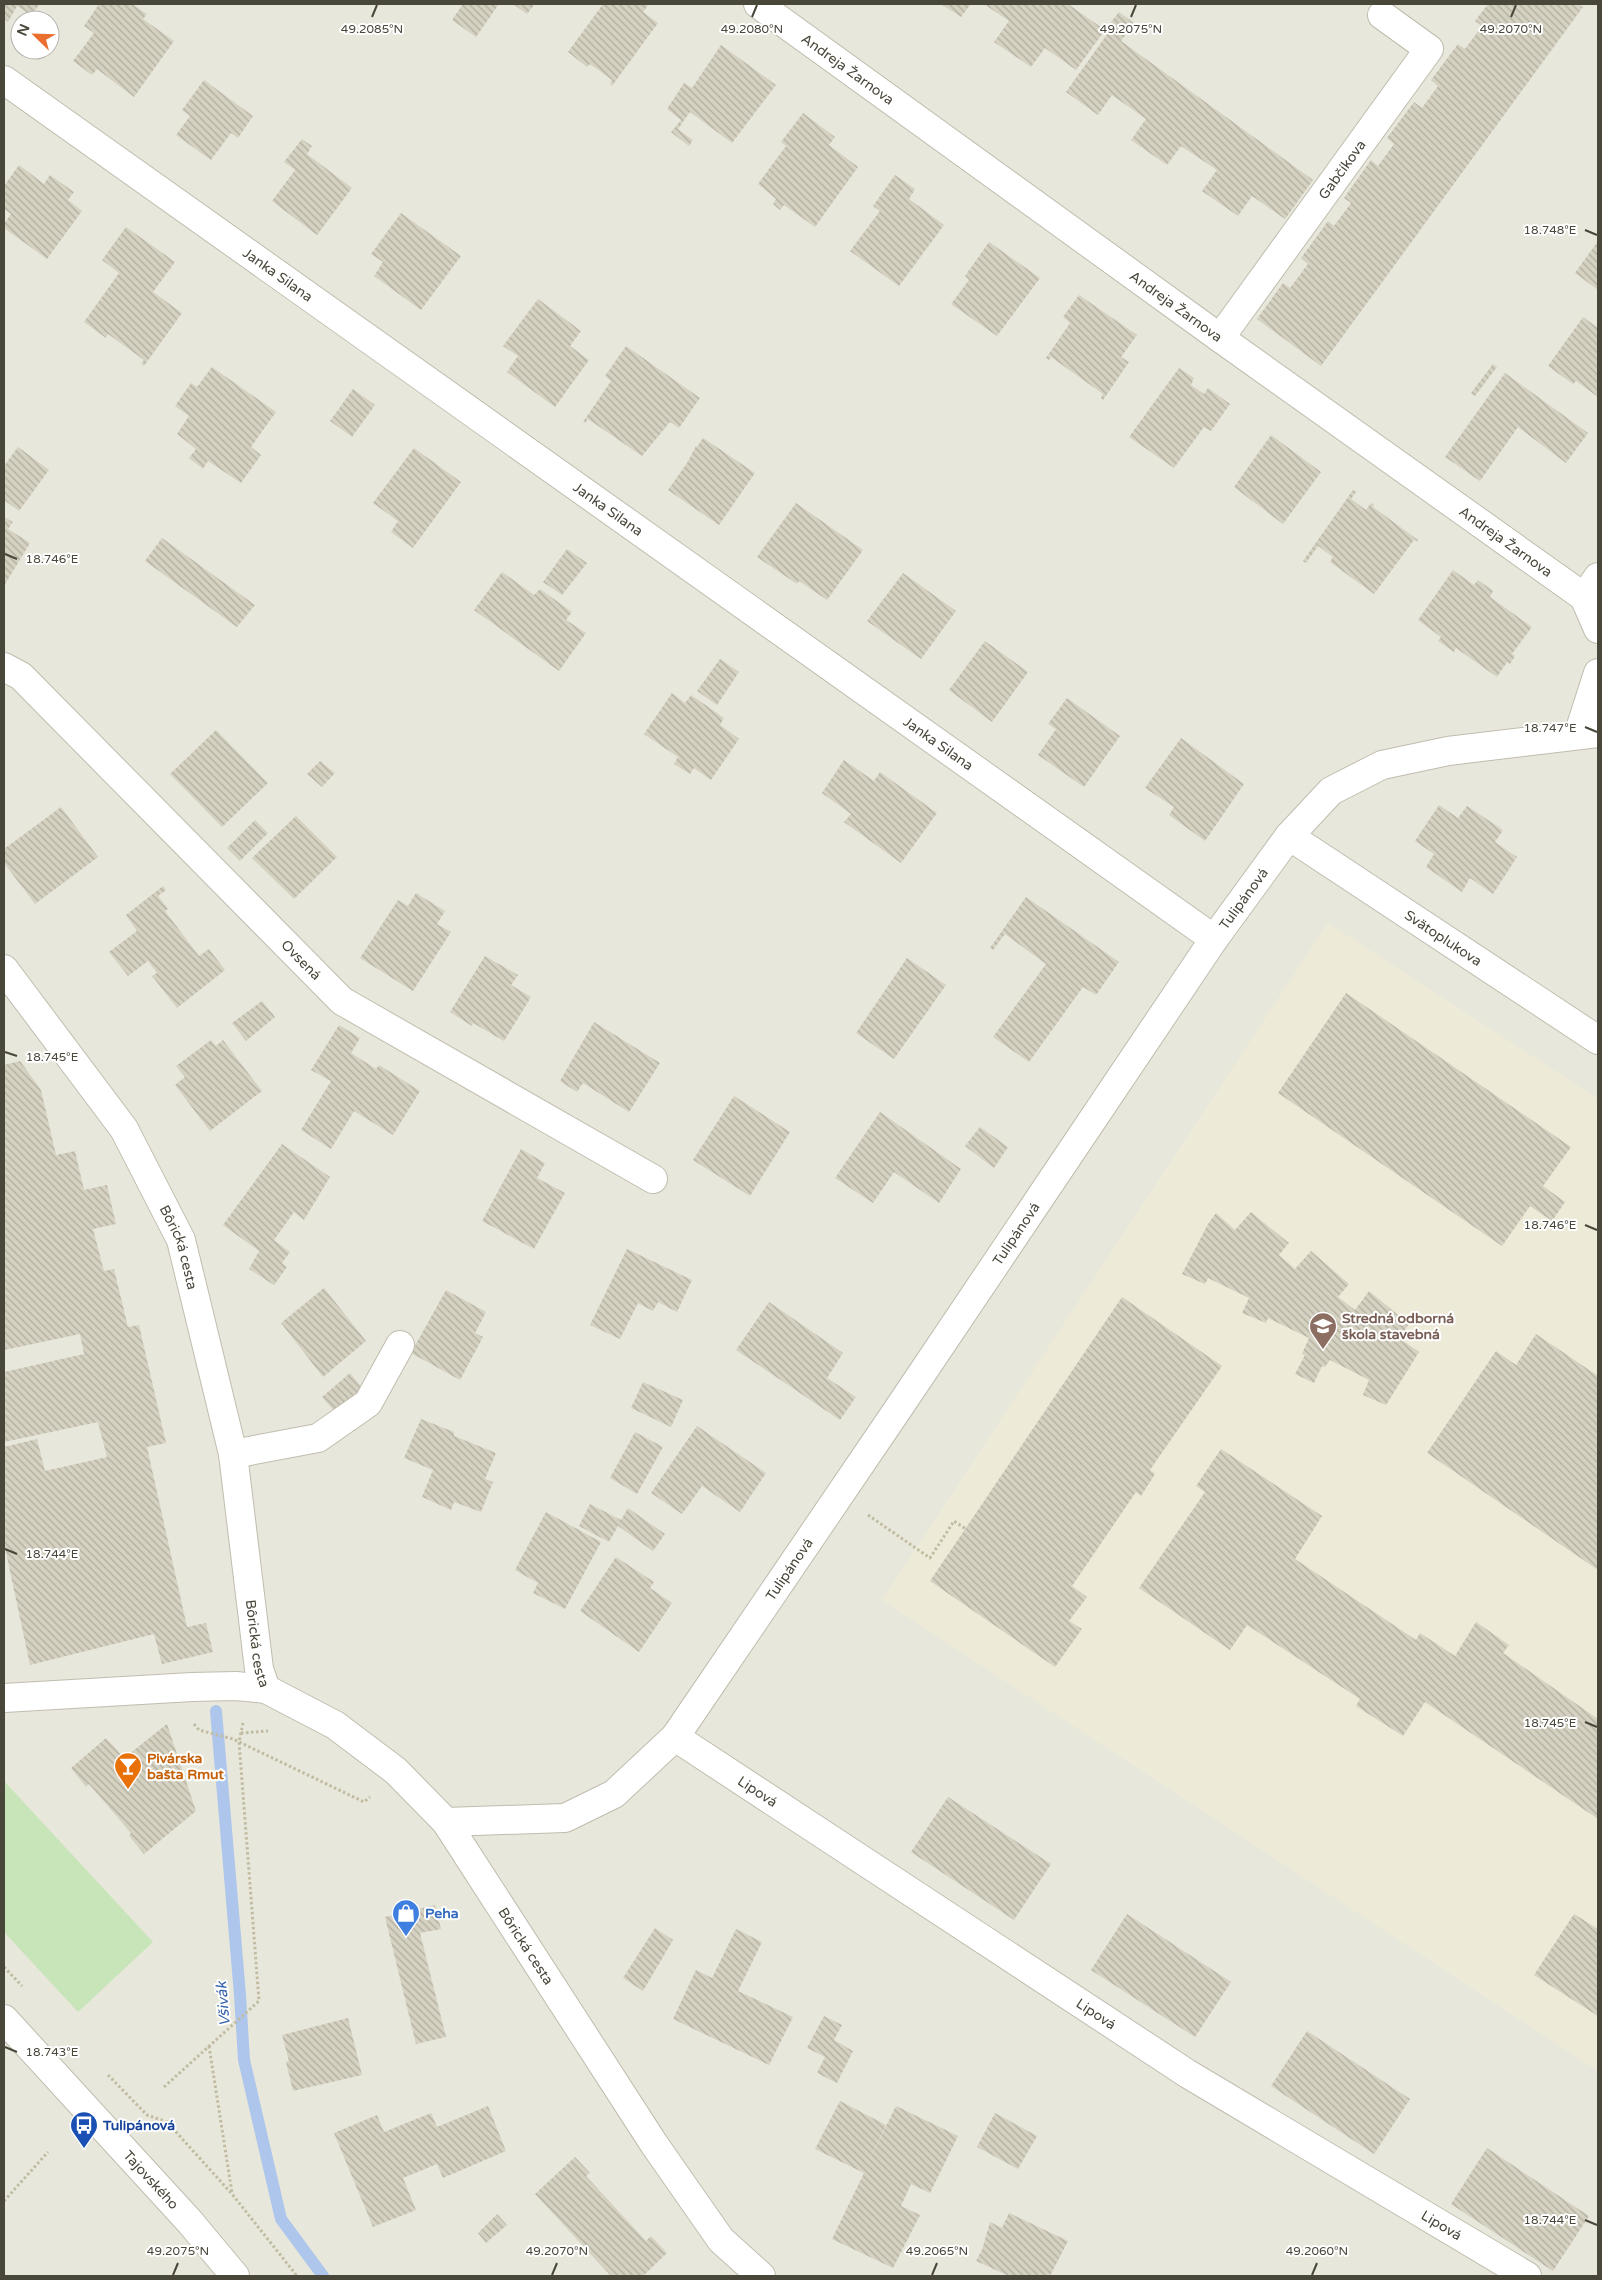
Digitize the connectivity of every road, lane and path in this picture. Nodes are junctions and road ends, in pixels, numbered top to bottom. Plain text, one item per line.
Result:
1 (758, 4) edge
2 (1379, 7) edge
3 (4, 80) edge
4 (1220, 338) junction
5 (1593, 593) edge
6 (1598, 629) edge
7 (4, 667) edge
8 (1598, 673) edge
9 (1588, 734) edge
10 (1288, 836) junction
11 (1214, 939) junction
12 (4, 969) edge
13 (1598, 1040) edge
14 (653, 1179) dead end
15 (400, 1345) dead end
16 (233, 1454) junction
17 (873, 1518) dead end
18 (966, 1528) dead end
19 (251, 1688) junction
20 (4, 1698) edge
21 (199, 1730) dead end
22 (674, 1737) junction
23 (239, 1742) junction
24 (375, 1793) dead end
25 (446, 1822) junction
26 (4, 1967) edge
27 (24, 1988) dead end
28 (4, 2019) edge
29 (209, 2046) junction
30 (106, 2073) dead end
31 (164, 2087) dead end
32 (48, 2152) dead end
33 (232, 2194) junction
34 (4, 2201) edge
35 (235, 2276) edge
36 (297, 2276) edge
37 (762, 2276) edge
38 (1527, 2276) edge

1 - 4 street, Andreja Žarnova
2 - 4 street, Gabčíkova
3 - 11 street, Janka Silana
4 - 5 street, Andreja Žarnova
5 - 6 street
7 - 14 street, Ovsená
8 - 9 street, Tulipánová
9 - 10 street, Tulipánová
10 - 11 street, Tulipánová
10 - 13 street, Svätoplukova
11 - 22 street, Tulipánová
12 - 16 street, Bôrická cesta
15 - 16 street
16 - 19 street, Bôrická cesta
17 - 18 path
19 - 20 street
19 - 23 path
19 - 25 street, Bôrická cesta
21 - 23 path
22 - 25 street, Tulipánová
22 - 38 street, Lipová
23 - 24 path
23 - 29 path
25 - 37 street, Bôrická cesta
26 - 27 path
28 - 35 street, Tajovského
29 - 31 path
29 - 33 path
30 - 33 path
32 - 34 path
33 - 36 path

